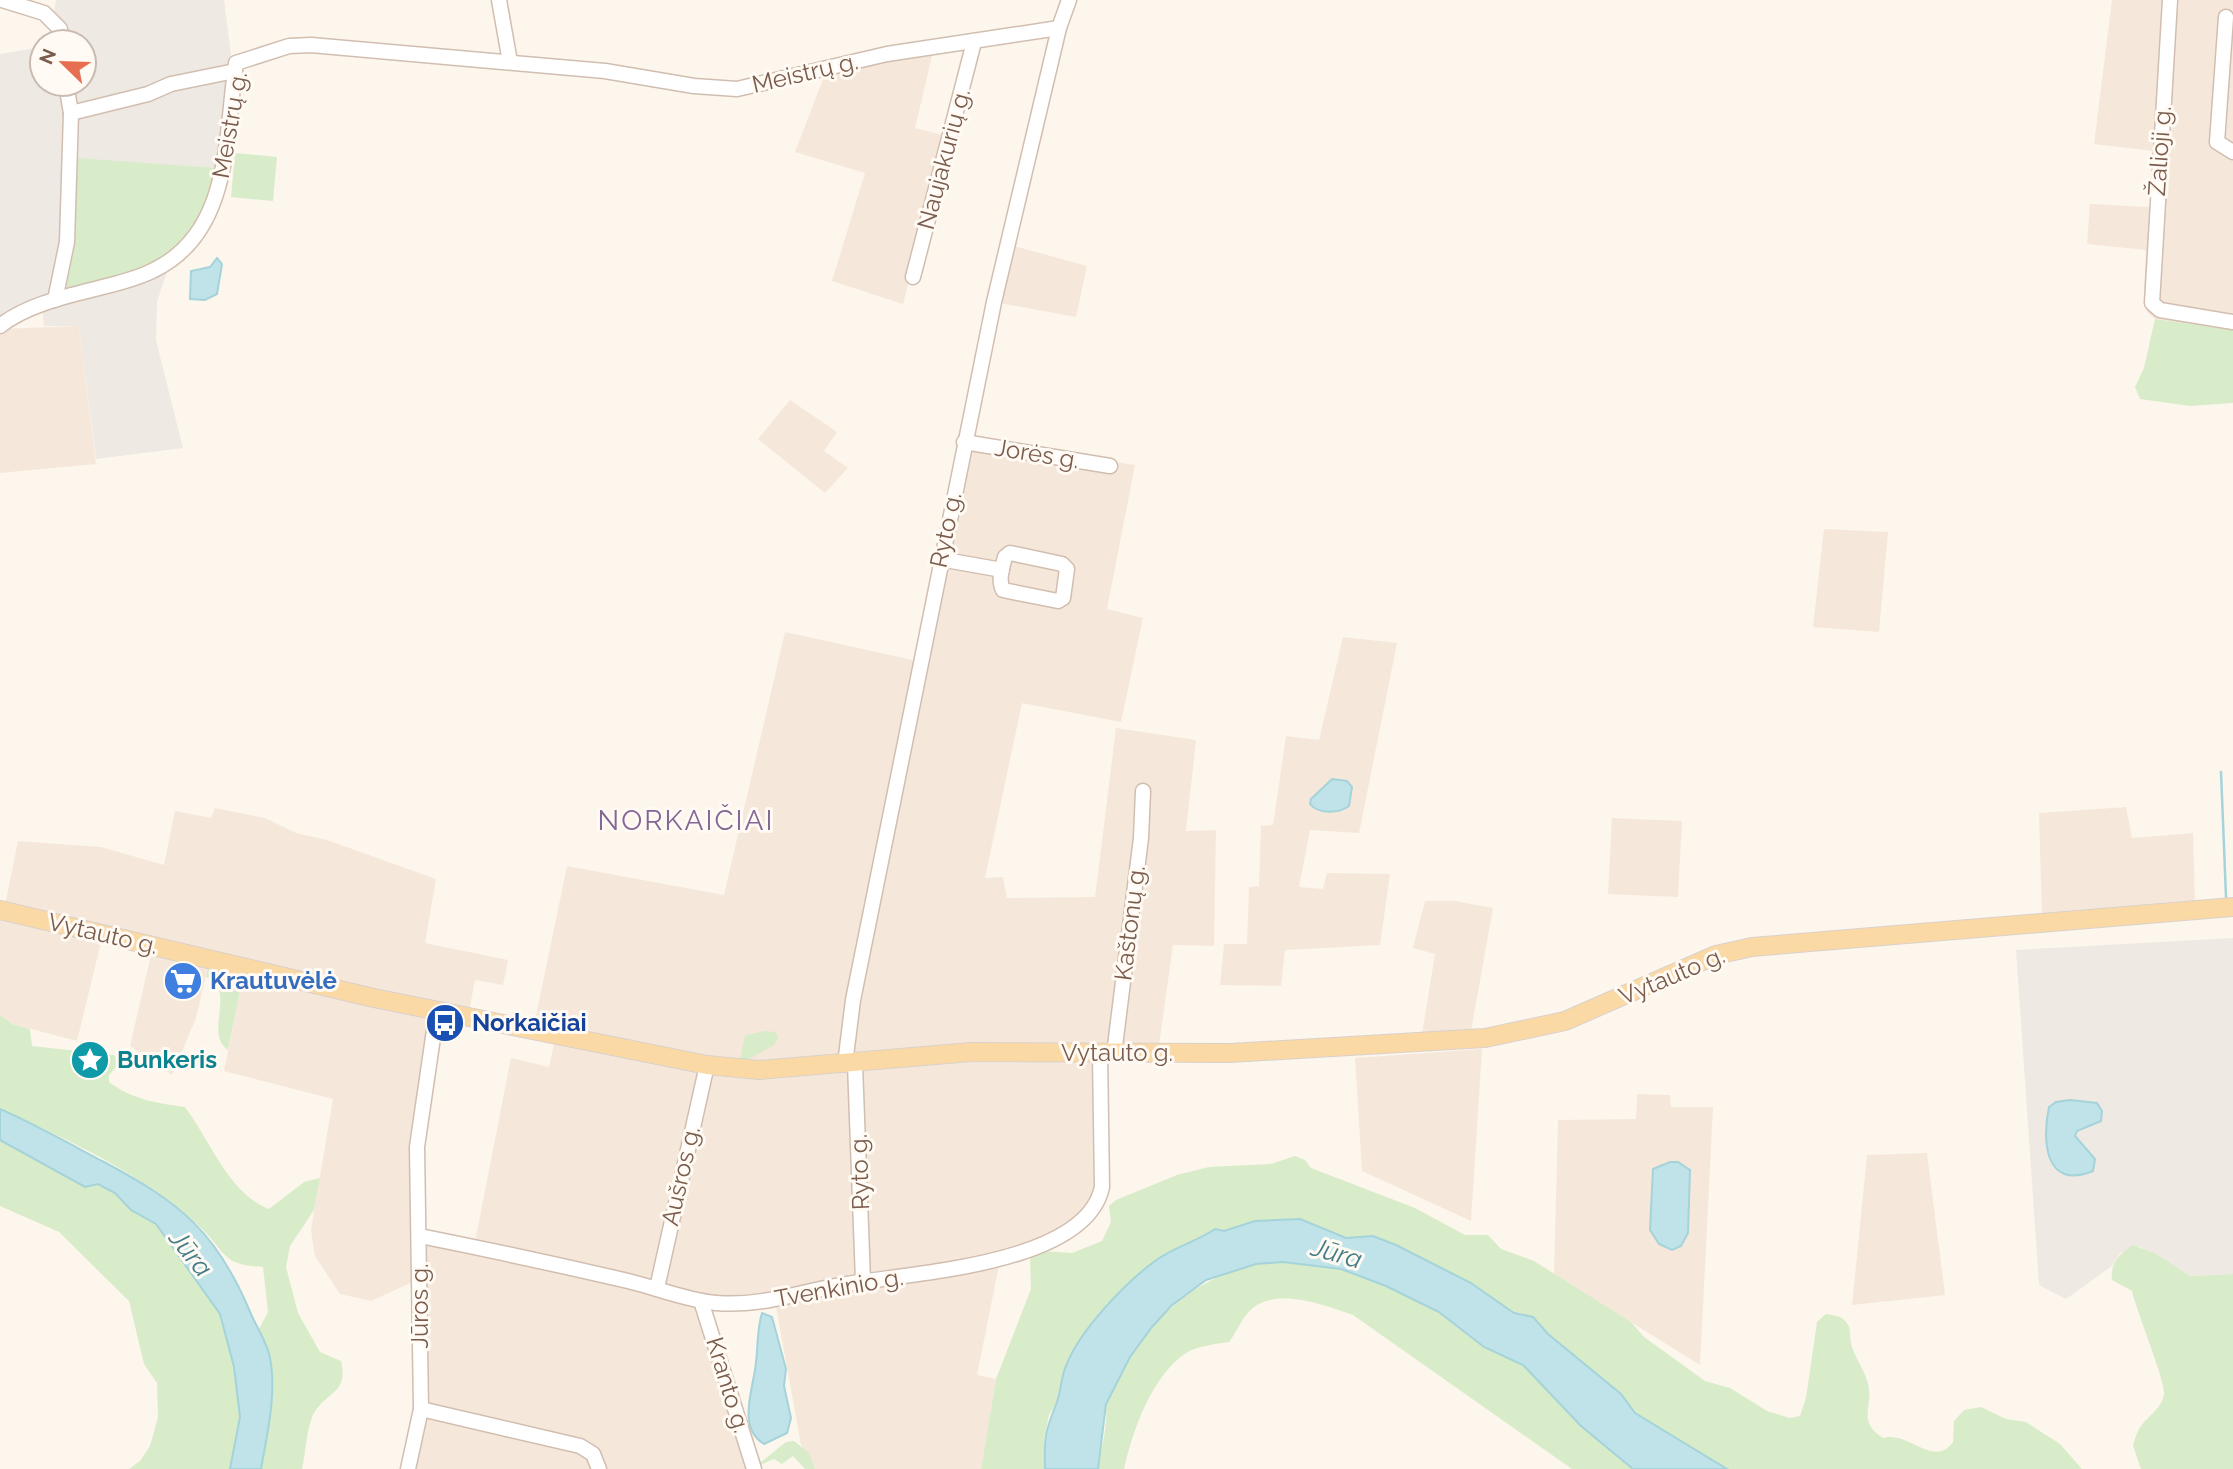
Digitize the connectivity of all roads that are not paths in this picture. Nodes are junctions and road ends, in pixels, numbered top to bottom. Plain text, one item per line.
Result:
1 (2, 0) edge
2 (499, 0) edge
3 (1069, 0) edge
4 (2170, 0) edge
5 (2226, 17) dead end
6 (59, 28) edge
7 (1059, 28) junction
8 (974, 42) junction
9 (510, 62) junction
10 (235, 71) junction
11 (68, 98) edge
12 (71, 113) junction
13 (2233, 152) edge
14 (914, 277) dead end
15 (55, 300) junction
16 (2233, 323) edge
17 (0, 326) edge
18 (964, 442) junction
19 (1110, 466) dead end
20 (940, 559) junction
21 (1002, 570) junction
22 (1143, 791) dead end
23 (2233, 907) edge
24 (0, 910) edge
25 (437, 1010) junction
26 (1107, 1054) junction
27 (850, 1064) junction
28 (707, 1065) junction
29 (420, 1236) junction
30 (863, 1281) junction
31 (657, 1288) junction
32 (701, 1301) junction
33 (421, 1409) junction
34 (408, 1469) edge
35 (599, 1469) edge
36 (754, 1469) edge

1 - 6 street
2 - 9 street
3 - 7 street, Ryto g.
4 - 16 street, Žalioji g.
5 - 13 street
7 - 8 street, Meistrų g.
7 - 18 street, Ryto g.
8 - 9 street, Meistrų g.
8 - 14 street, Naujakurių g.
9 - 10 street, Meistrų g.
10 - 12 street
10 - 15 street, Meistrų g.
11 - 12 street
12 - 15 street
15 - 17 street, Meistrų g.
18 - 19 street, Jorės g.
18 - 20 street, Ryto g.
20 - 21 street
20 - 27 street, Ryto g.
21 - 21 street
22 - 26 street, Kaštonų g.
23 - 26 main road, Vytauto g.
24 - 25 main road, Vytauto g.
25 - 28 main road, Vytauto g.
25 - 29 street, Jūros g.
26 - 27 main road, Vytauto g.
26 - 30 street, Tvenkinio g.
27 - 28 main road, Vytauto g.
27 - 30 street, Ryto g.
28 - 31 street, Aušros g.
29 - 31 street, Tvenkinio g.
29 - 33 street, Jūros g.
30 - 32 street, Tvenkinio g.
31 - 32 street, Tvenkinio g.
32 - 36 street, Kranto g.
33 - 34 street, Jūros g.
33 - 35 street

